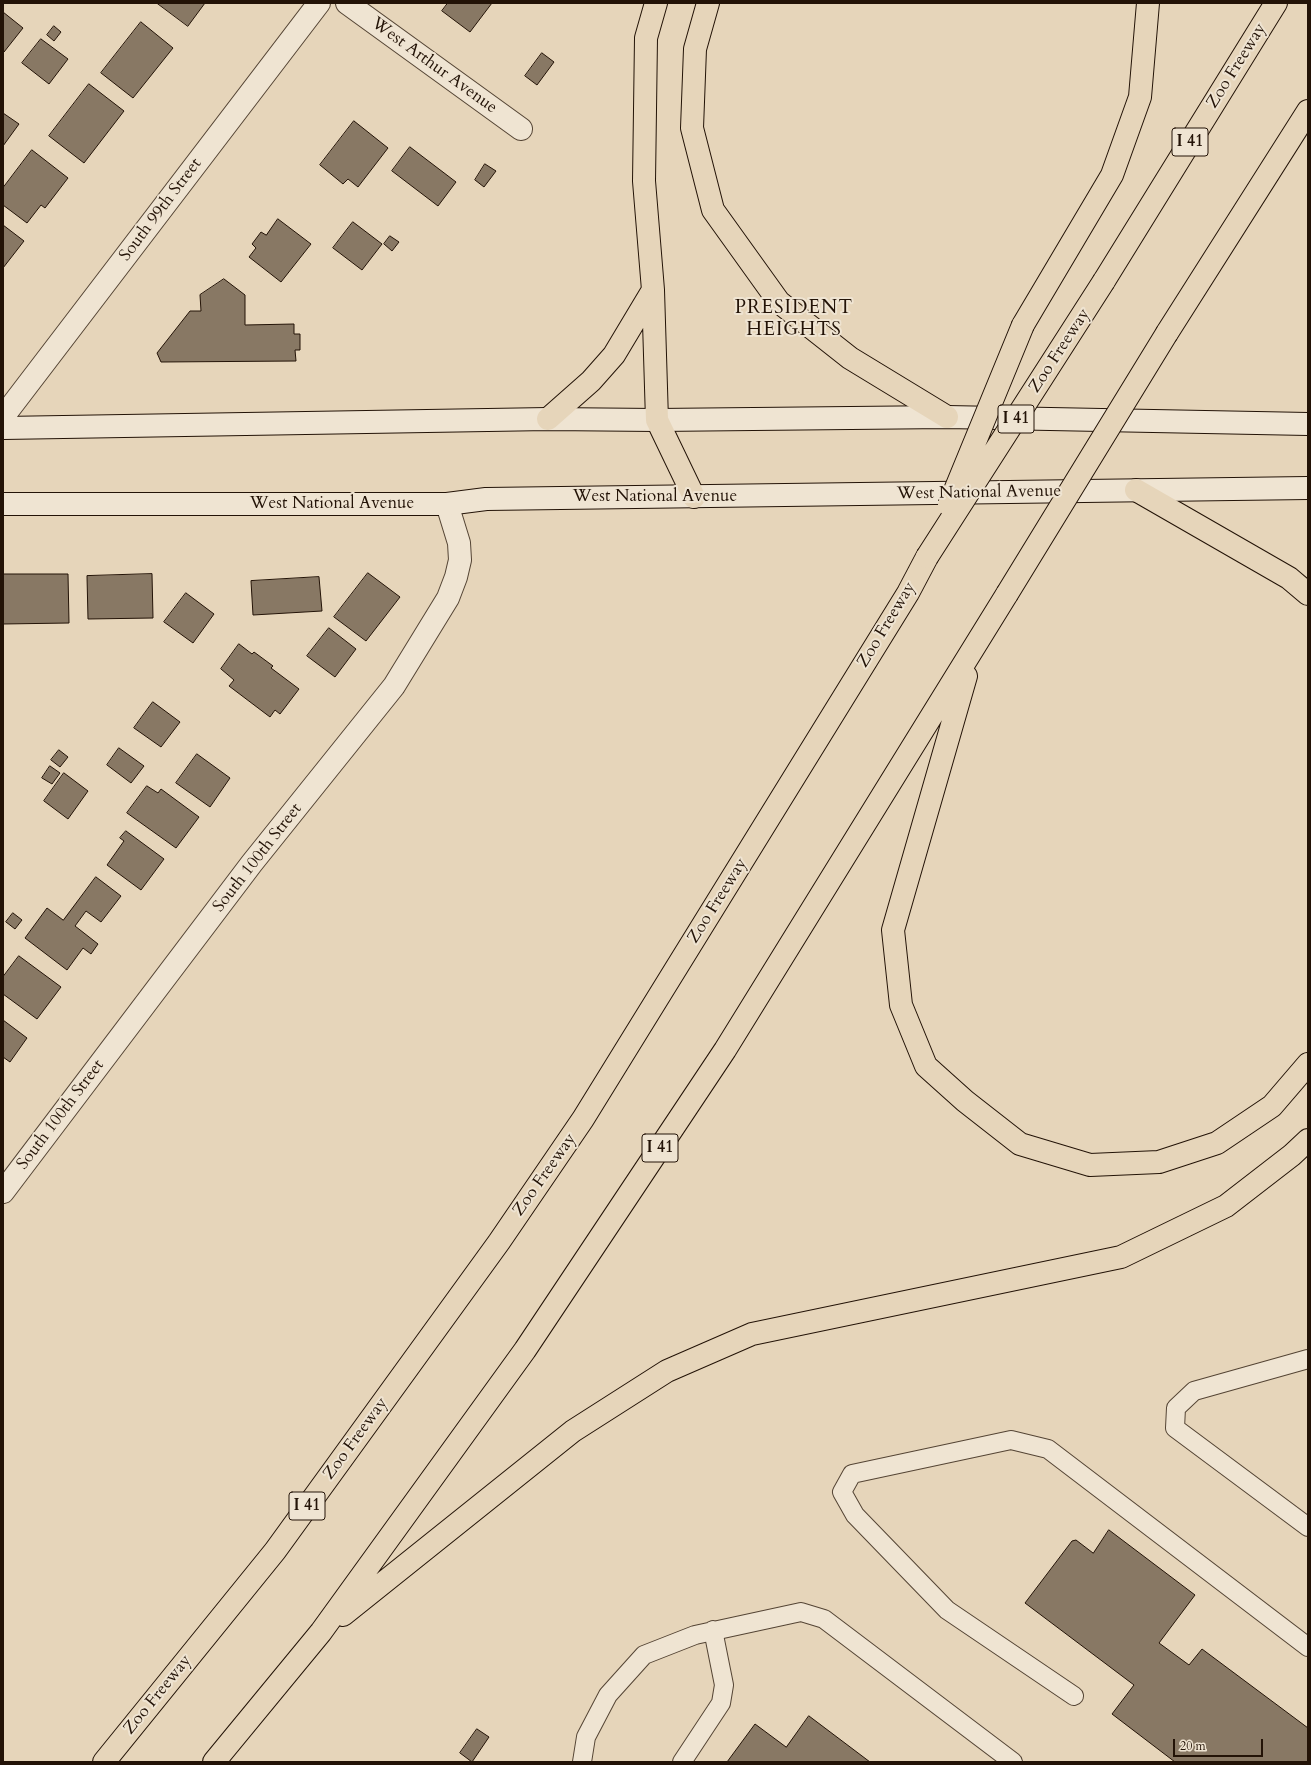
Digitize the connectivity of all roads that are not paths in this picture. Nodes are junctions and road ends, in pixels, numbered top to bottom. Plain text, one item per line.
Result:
1 (319, 3) edge
2 (347, 3) edge
3 (656, 3) edge
4 (708, 3) edge
5 (1148, 3) edge
6 (1276, 3) edge
7 (1308, 111) edge
8 (521, 129) dead end
9 (653, 290) junction
10 (947, 416) junction
11 (3, 417) edge
12 (548, 419) junction
13 (657, 420) junction
14 (1308, 424) edge
15 (3, 428) edge
16 (1308, 488) edge
17 (1136, 490) junction
18 (694, 497) junction
19 (3, 504) edge
20 (447, 504) junction
21 (927, 557) junction
22 (1308, 594) edge
23 (974, 649) junction
24 (1308, 1064) edge
25 (1308, 1140) edge
26 (3, 1192) edge
27 (1308, 1359) edge
28 (1308, 1527) edge
29 (714, 1630) junction
30 (321, 1632) junction
31 (1308, 1647) edge
32 (1074, 1696) dead end
33 (104, 1762) edge
34 (214, 1762) edge
35 (582, 1762) edge
36 (682, 1762) edge
37 (1013, 1762) edge

1 - 11 main road, South 99th Street
2 - 8 main road, West Arthur Avenue
3 - 9 highway
4 - 10 highway
5 - 21 highway, bridge
6 - 21 highway, Zoo Freeway / I 41, bridge
7 - 23 highway, I 41, bridge
9 - 12 highway
9 - 13 highway
10 - 13 main road
10 - 14 main road
12 - 13 main road
12 - 15 main road
13 - 18 highway
16 - 17 main road, West National Avenue
17 - 18 main road, West National Avenue
17 - 22 highway
18 - 20 main road, West National Avenue
19 - 20 main road, West National Avenue
20 - 26 main road, South 100th Street
21 - 33 highway, Zoo Freeway / I 41
23 - 24 highway
23 - 30 highway, I 41
25 - 30 highway
27 - 28 lane
29 - 35 lane
29 - 36 lane
29 - 37 lane
30 - 34 highway, I 41
31 - 32 lane

